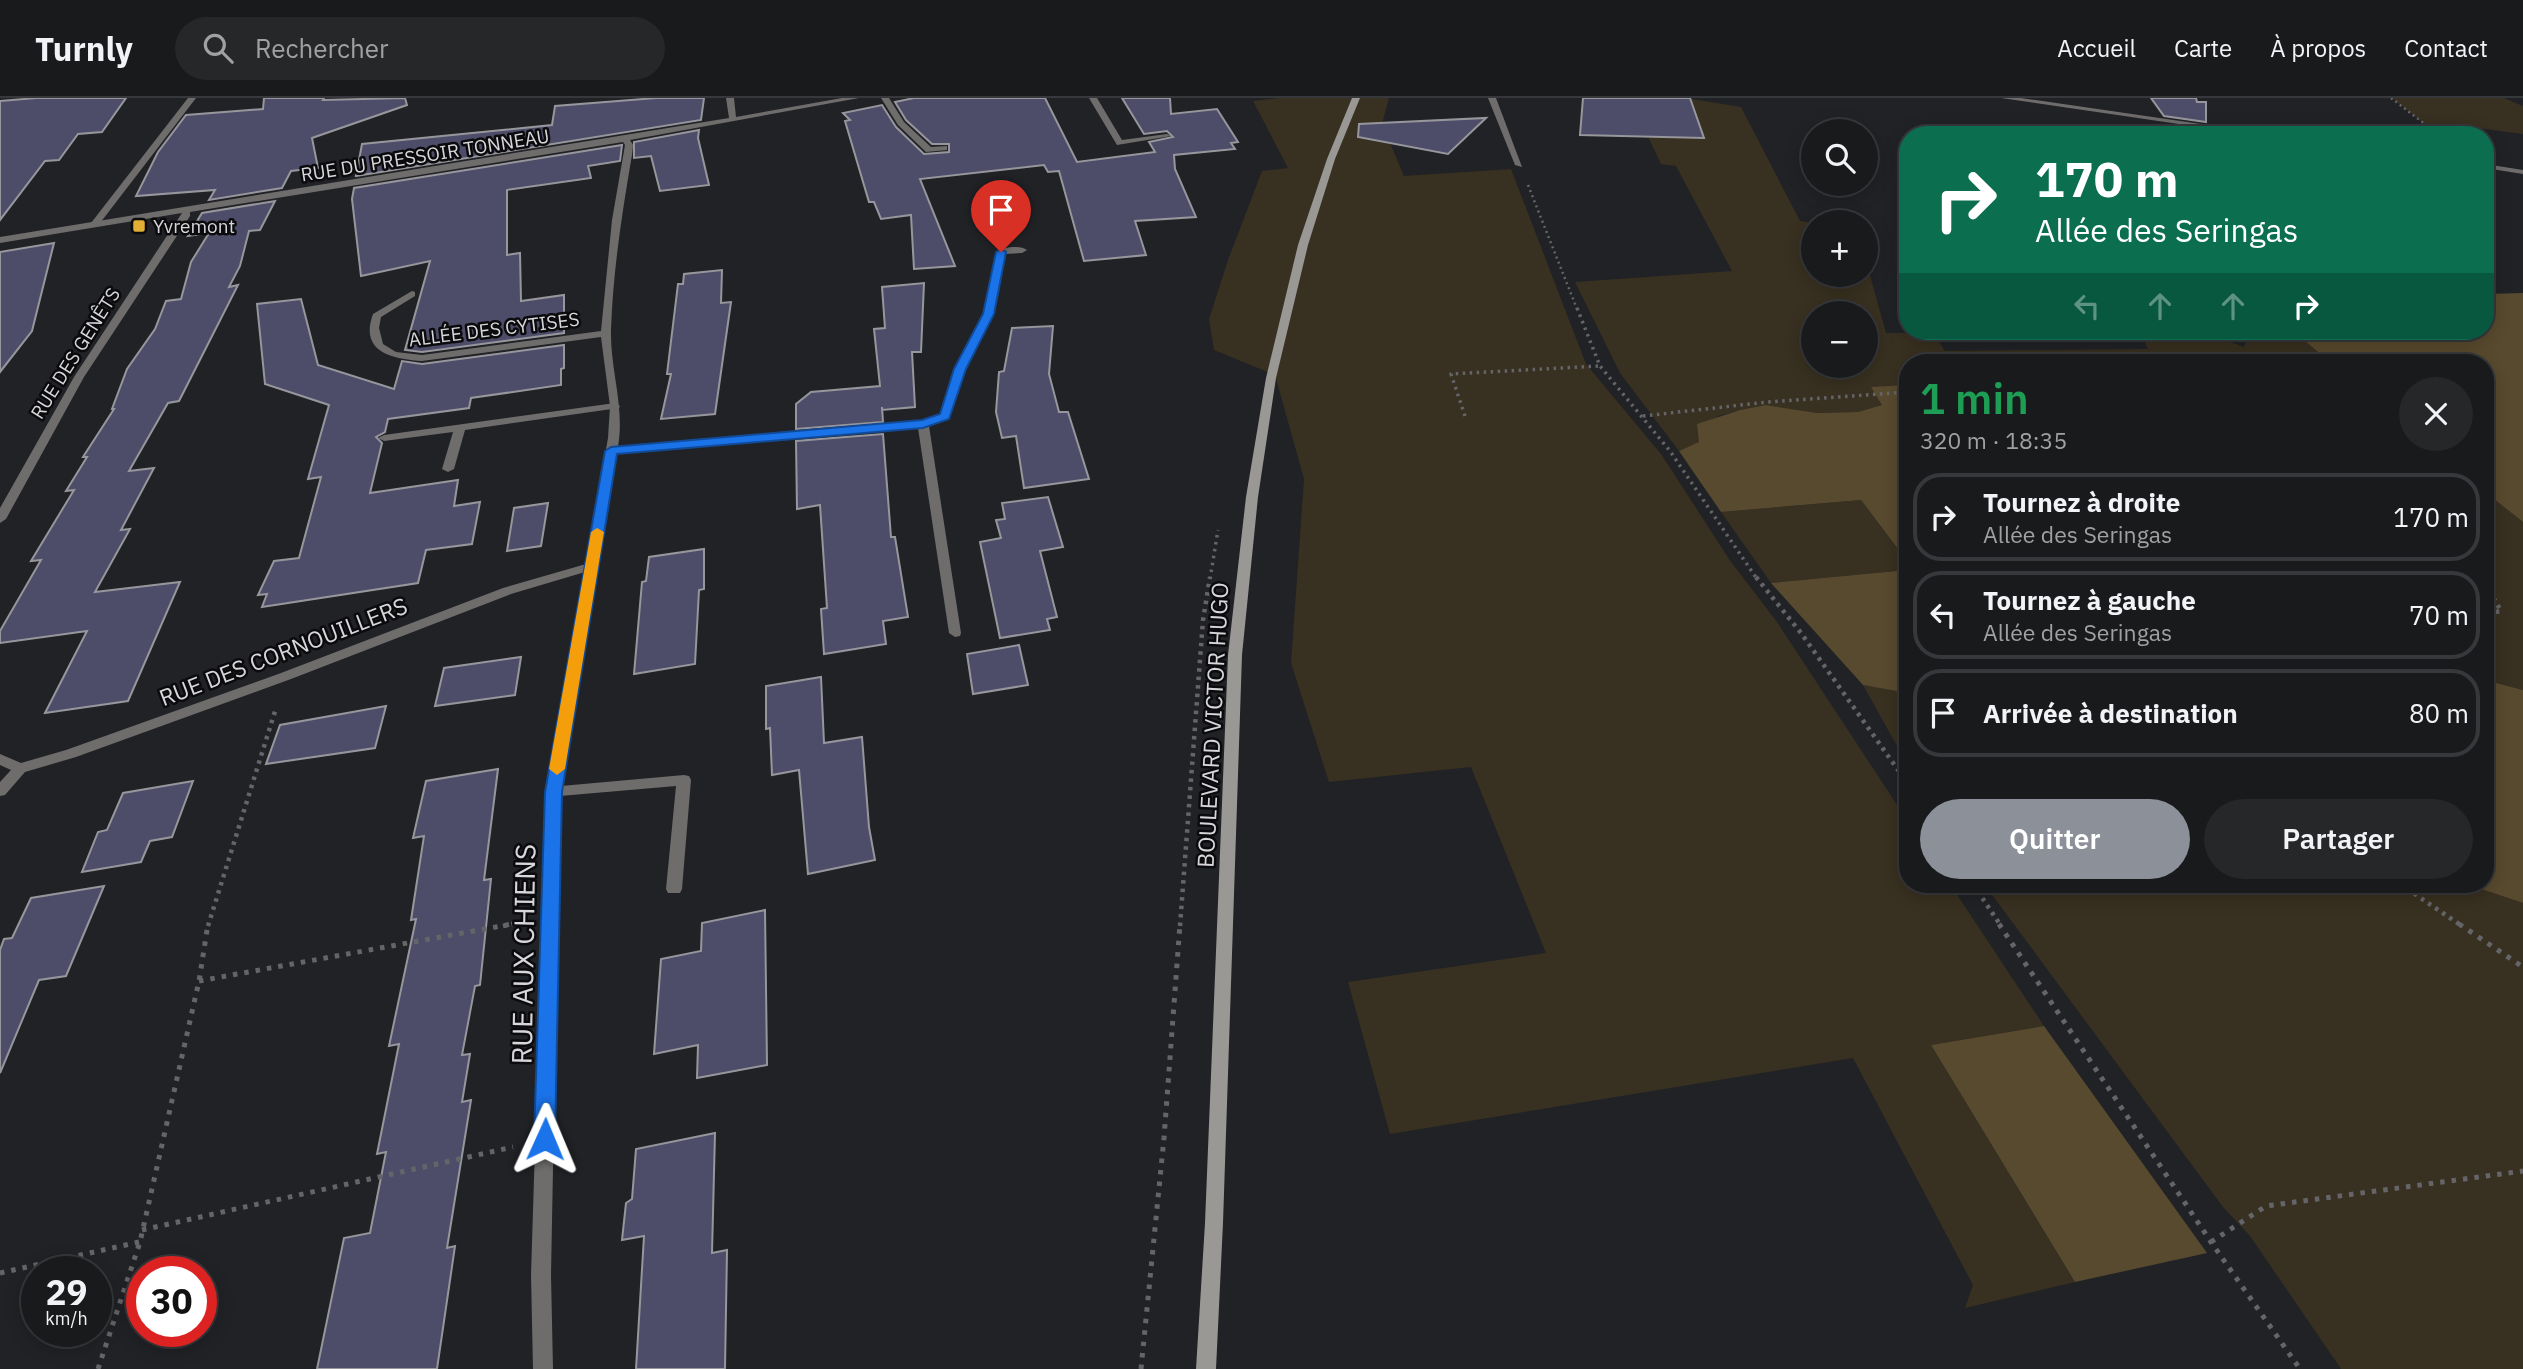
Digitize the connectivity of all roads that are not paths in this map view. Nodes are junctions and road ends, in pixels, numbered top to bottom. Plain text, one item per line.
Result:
1 (192, 98) edge
2 (730, 98) edge
3 (855, 98) edge
4 (884, 98) edge
5 (1093, 98) edge
6 (1356, 98) edge
7 (1492, 98) edge
8 (2004, 98) edge
9 (733, 120) junction
10 (2208, 126) edge
11 (1167, 136) dead end
12 (625, 139) junction
13 (944, 148) dead end
14 (1519, 165) road end
15 (2494, 167) edge
16 (2523, 172) edge
17 (186, 209) junction
18 (94, 225) junction
19 (0, 240) edge
20 (1022, 250) dead end
21 (412, 294) dead end
22 (606, 333) junction
23 (615, 406) junction
24 (923, 424) junction
25 (460, 428) junction
26 (384, 438) dead end
27 (611, 451) junction
28 (448, 469) dead end
29 (0, 519) edge
30 (591, 566) junction
31 (955, 633) dead end
32 (0, 759) edge
33 (20, 768) junction
34 (0, 792) edge
35 (554, 792) junction
36 (674, 889) dead end
37 (543, 1369) edge
38 (1206, 1369) edge

1 - 18 street
2 - 9 street
3 - 9 street, RUE DU PRESSOIR TONNEAU
4 - 13 street
5 - 11 street
6 - 38 main road, BOULEVARD VICTOR HUGO
7 - 14 street
8 - 10 street
9 - 12 street, RUE DU PRESSOIR TONNEAU
12 - 17 street, RUE DU PRESSOIR TONNEAU
12 - 22 street, RUE AUX CHIENS
15 - 16 street
17 - 18 street, RUE DU PRESSOIR TONNEAU
17 - 29 street, RUE DES GENÊTS
18 - 19 street, RUE DU PRESSOIR TONNEAU
20 - 24 street
21 - 22 street, ALLÉE DES CYTISES
22 - 23 street, RUE AUX CHIENS
23 - 25 street
23 - 27 street, RUE AUX CHIENS
24 - 27 street
24 - 31 street
25 - 26 street
25 - 28 street
27 - 30 street, RUE AUX CHIENS
30 - 33 street, RUE DES CORNOUILLERS
30 - 35 street, RUE AUX CHIENS
32 - 33 street
33 - 34 street
35 - 36 street
35 - 37 street, RUE AUX CHIENS

